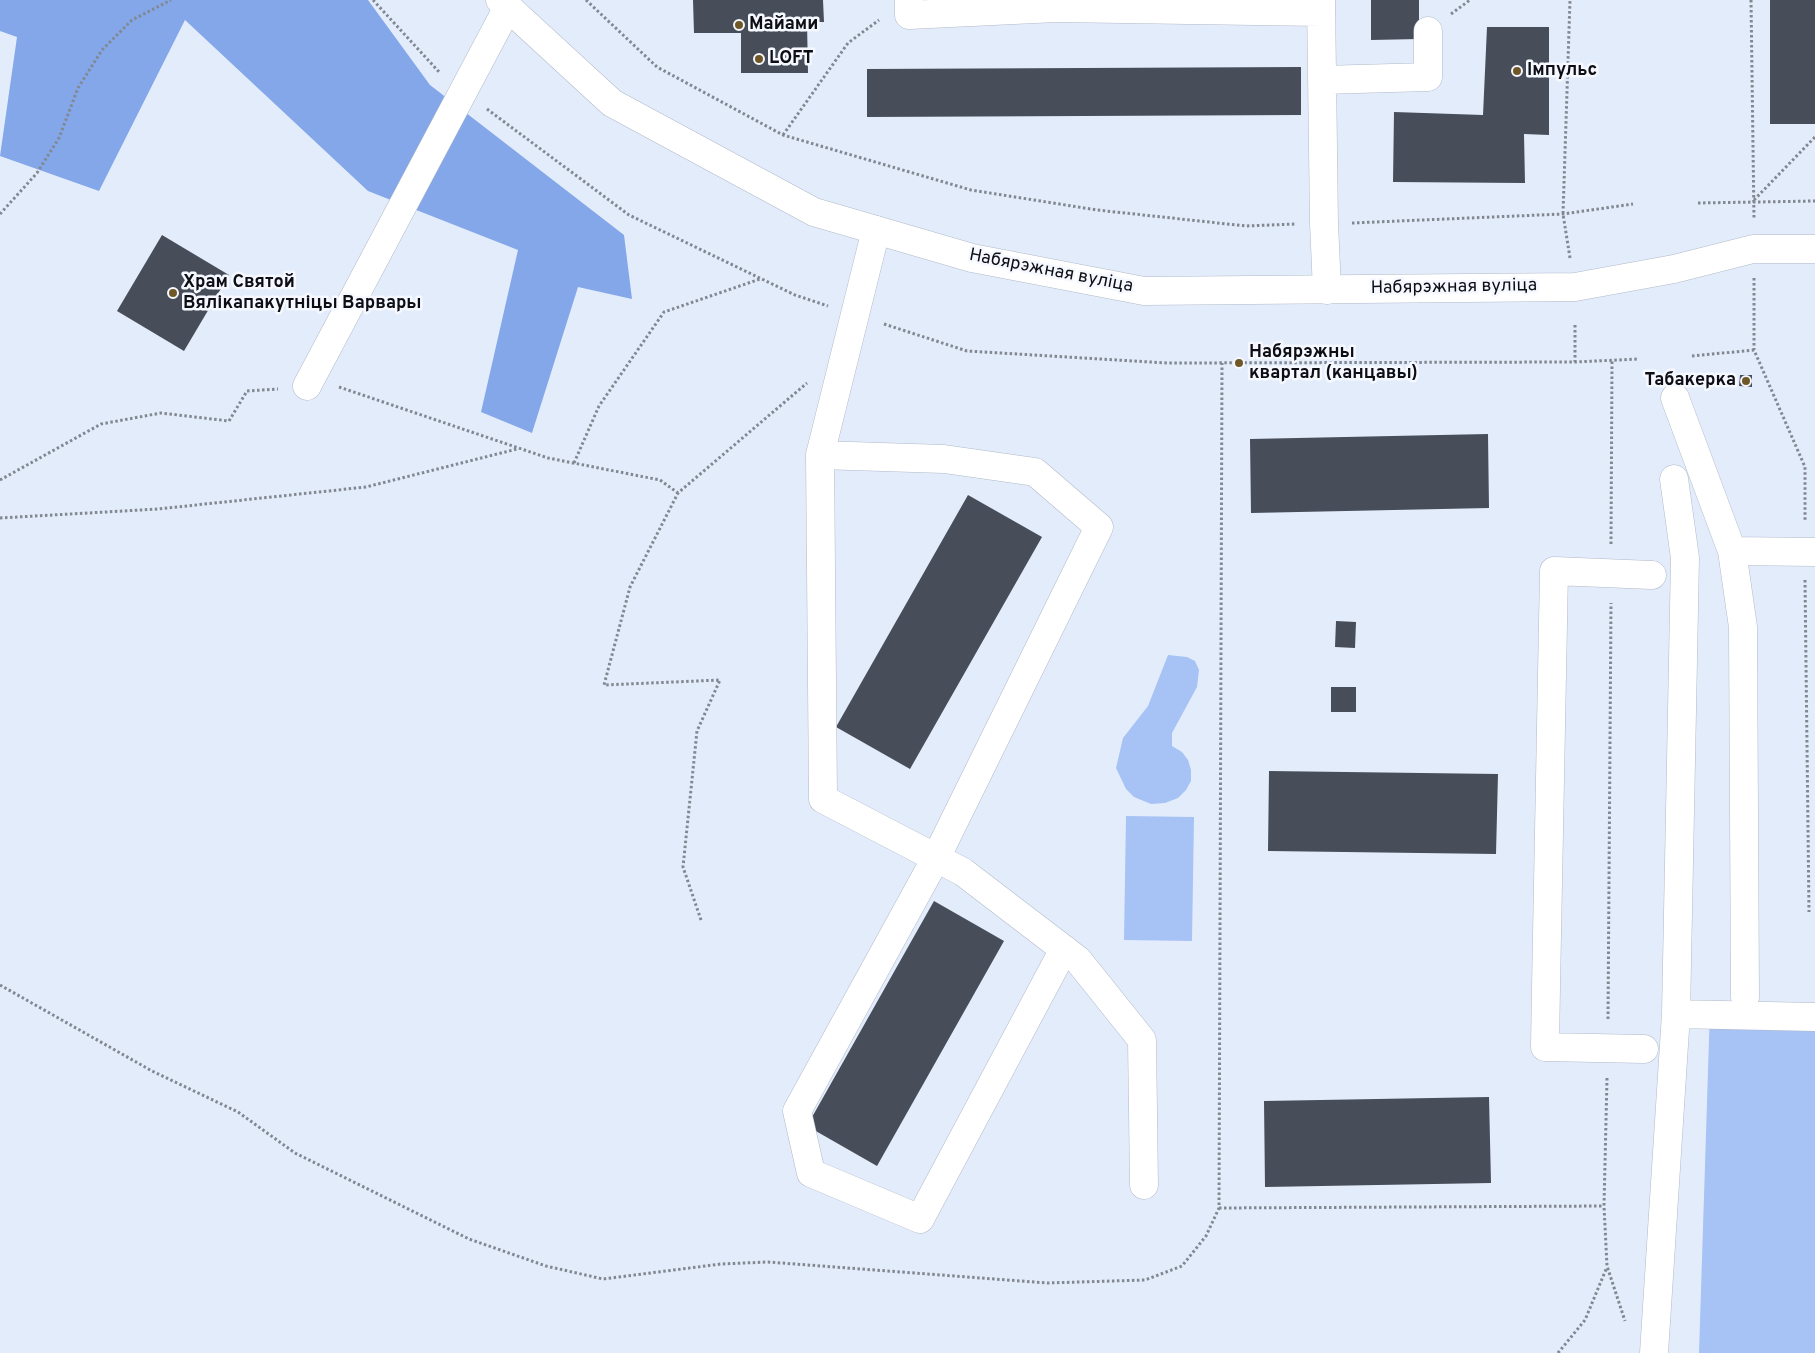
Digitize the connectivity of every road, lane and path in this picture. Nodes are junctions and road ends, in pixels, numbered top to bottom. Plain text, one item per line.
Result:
1 (171, 0) edge
2 (586, 0) edge
3 (909, 0) edge
4 (1570, 0) edge
5 (1751, 0) edge
6 (504, 3) edge
7 (1321, 6) edge
8 (884, 16) dead end
9 (1428, 31) dead end
10 (1322, 80) junction
11 (783, 135) junction
12 (1815, 137) edge
13 (1753, 201) junction
14 (1815, 201) edge
15 (1698, 203) dead end
16 (1633, 204) dead end
17 (0, 214) edge
18 (1564, 214) junction
19 (1324, 222) junction
20 (1754, 225) dead end
21 (876, 230) junction
22 (1815, 249) edge
23 (1570, 258) dead end
24 (1754, 275) dead end
25 (760, 279) dead end
26 (1327, 290) junction
27 (1575, 325) dead end
28 (1754, 350) junction
29 (1692, 356) dead end
30 (1639, 359) dead end
31 (1612, 360) junction
32 (1222, 363) dead end
33 (810, 380) dead end
34 (307, 386) junction
35 (1675, 398) dead end
36 (517, 449) junction
37 (820, 455) junction
38 (574, 464) junction
39 (1674, 479) dead end
40 (0, 480) edge
41 (678, 493) junction
42 (0, 518) edge
43 (1732, 551) junction
44 (1810, 552) edge
45 (1611, 574) junction
46 (1652, 575) dead end
47 (936, 858) junction
48 (1809, 912) dead end
49 (702, 920) dead end
50 (1064, 949) junction
51 (0, 985) edge
52 (1745, 998) junction
53 (1815, 998) edge
54 (1676, 1005) junction
55 (1815, 1016) edge
56 (1608, 1048) junction
57 (1644, 1049) dead end
58 (1144, 1185) dead end
59 (1604, 1206) junction
60 (1219, 1208) junction
61 (1607, 1266) junction
62 (1627, 1327) dead end
63 (1558, 1353) edge
64 (1654, 1353) edge

1 - 17 path
2 - 11 path
3 - 7 main road
4 - 18 path
5 - 13 path
6 - 21 main road, Набярэжная вуліца
6 - 34 main road
7 - 10 main road
8 - 11 path
9 - 10 main road
10 - 19 main road
11 - 19 path
12 - 13 path
13 - 14 path
13 - 15 path
13 - 20 path
16 - 18 path
18 - 19 path
18 - 23 path
19 - 26 main road
21 - 26 main road, Набярэжная вуліца
21 - 37 main road
22 - 26 main road, Набярэжная вуліца
24 - 28 path
25 - 38 path
27 - 31 path
28 - 29 path
28 - 44 path
30 - 31 path
31 - 45 path
32 - 60 path
33 - 41 path
34 - 36 path
34 - 40 path
35 - 43 main road
36 - 38 path
36 - 42 path
37 - 47 main road
37 - 47 main road
38 - 41 path
39 - 54 main road
41 - 49 path
43 - 44 main road
43 - 52 main road
44 - 48 path
45 - 46 main road
45 - 56 path
45 - 56 main road
47 - 50 main road
47 - 50 main road
50 - 58 main road
51 - 60 path
52 - 53 main road
52 - 54 main road
54 - 55 main road
54 - 64 main road
56 - 57 main road
56 - 59 path
59 - 60 path
59 - 61 path
61 - 62 path
61 - 63 path

